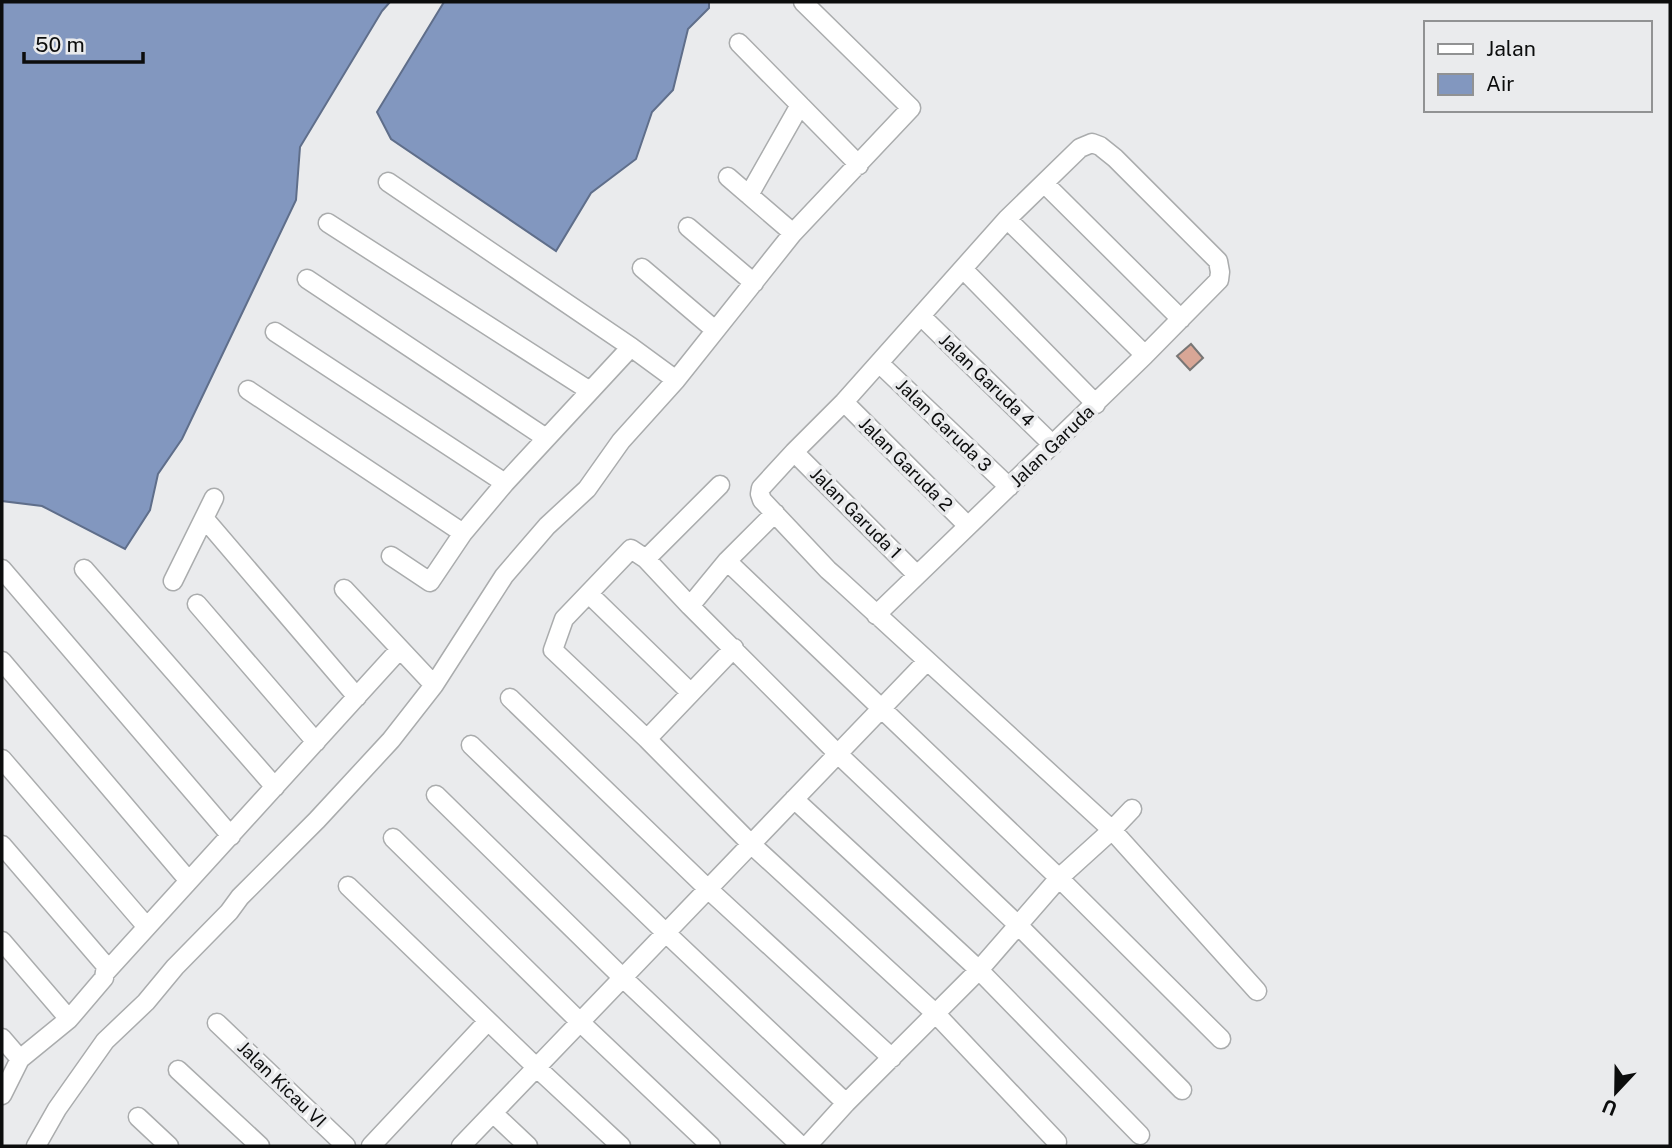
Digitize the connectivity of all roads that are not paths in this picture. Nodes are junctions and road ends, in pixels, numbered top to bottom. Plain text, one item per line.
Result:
1 (803, 2) edge
2 (739, 43) dead end
3 (800, 106) junction
4 (859, 164) junction
5 (728, 177) dead end
6 (388, 182) dead end
7 (1044, 183) junction
8 (748, 195) junction
9 (1007, 219) junction
10 (328, 223) dead end
11 (688, 227) dead end
12 (793, 233) junction
13 (642, 268) dead end
14 (963, 269) junction
15 (307, 279) dead end
16 (754, 283) junction
17 (921, 316) junction
18 (1181, 319) junction
19 (715, 330) junction
20 (275, 332) dead end
21 (631, 346) junction
22 (1145, 355) junction
23 (879, 363) junction
24 (676, 380) junction
25 (248, 390) dead end
26 (590, 391) junction
27 (844, 402) junction
28 (1096, 404) junction
29 (546, 438) junction
30 (1053, 445) junction
31 (794, 452) junction
32 (505, 483) junction
33 (720, 485) dead end
34 (1009, 487) junction
35 (214, 498) dead end
36 (775, 513) junction
37 (204, 518) junction
38 (968, 526) junction
39 (463, 533) junction
40 (391, 556) dead end
41 (646, 559) junction
42 (727, 561) junction
43 (2, 569) edge
44 (84, 569) dead end
45 (917, 575) junction
46 (173, 580) dead end
47 (344, 589) dead end
48 (589, 594) junction
49 (197, 604) dead end
50 (691, 606) junction
51 (876, 615) junction
52 (734, 648) junction
53 (400, 649) junction
54 (927, 661) junction
55 (2, 662) edge
56 (434, 685) junction
57 (691, 693) junction
58 (357, 697) junction
59 (510, 698) dead end
60 (881, 709) junction
61 (647, 739) junction
62 (316, 741) junction
63 (471, 745) dead end
64 (838, 754) junction
65 (2, 759) edge
66 (275, 787) junction
67 (436, 794) dead end
68 (794, 799) junction
69 (1132, 809) dead end
70 (1112, 830) junction
71 (230, 835) junction
72 (393, 838) dead end
73 (751, 844) junction
74 (2, 845) edge
75 (1059, 878) junction
76 (189, 881) junction
77 (348, 886) dead end
78 (708, 889) junction
79 (1018, 926) junction
80 (147, 927) junction
81 (666, 933) junction
82 (2, 941) edge
83 (979, 970) junction
84 (106, 972) junction
85 (623, 978) junction
86 (1257, 991) dead end
87 (936, 1014) junction
88 (69, 1019) junction
89 (488, 1021) junction
90 (580, 1022) junction
91 (217, 1023) dead end
92 (2, 1038) edge
93 (1221, 1039) dead end
94 (892, 1058) junction
95 (20, 1059) junction
96 (536, 1067) junction
97 (178, 1070) dead end
98 (1182, 1090) dead end
99 (2, 1095) edge
100 (846, 1103) junction
101 (493, 1113) junction
102 (138, 1117) dead end
103 (1140, 1135) dead end
104 (1057, 1142) dead end
105 (36, 1146) edge
106 (169, 1146) edge
107 (260, 1146) edge
108 (346, 1146) edge
109 (371, 1146) edge
110 (461, 1146) edge
111 (528, 1146) edge
112 (621, 1146) edge
113 (711, 1146) edge
114 (801, 1146) edge
115 (807, 1146) edge

1 - 4 street
2 - 3 street
3 - 4 street
3 - 8 street
4 - 12 street
5 - 8 street
6 - 21 street
7 - 9 street
7 - 18 street
7 - 18 street, Jalan Garuda
8 - 12 street
9 - 14 street
9 - 22 street
10 - 26 street
11 - 16 street
12 - 16 street
13 - 19 street
14 - 17 street
14 - 28 street
15 - 29 street
16 - 19 street
17 - 23 street
17 - 30 street, Jalan Garuda 4
18 - 22 street, Jalan Garuda
19 - 24 street
20 - 32 street
21 - 24 street
21 - 26 street
22 - 28 street, Jalan Garuda
23 - 27 street
23 - 34 street, Jalan Garuda 3
24 - 56 street
25 - 39 street
26 - 29 street
27 - 31 street
27 - 38 street, Jalan Garuda 2
28 - 30 street, Jalan Garuda
29 - 32 street
30 - 34 street, Jalan Garuda
31 - 36 street
31 - 45 street, Jalan Garuda 1
32 - 39 street
33 - 41 street
34 - 38 street, Jalan Garuda
35 - 37 street
36 - 42 street
36 - 51 street
37 - 46 street
37 - 58 street
38 - 45 street, Jalan Garuda
39 - 40 street
41 - 48 street
41 - 50 street
42 - 50 street
42 - 60 street
43 - 71 street
44 - 66 street
45 - 51 street, Jalan Garuda
47 - 53 street
48 - 57 street
48 - 61 street
49 - 62 street
50 - 52 street
51 - 54 street
52 - 57 street
52 - 64 street
53 - 56 street
53 - 58 street
54 - 60 street
54 - 70 street
55 - 76 street
56 - 105 street
57 - 61 street
58 - 62 street
59 - 78 street
60 - 64 street
60 - 75 street
61 - 73 street
62 - 66 street
63 - 81 street
64 - 68 street
64 - 79 street
65 - 80 street
66 - 71 street
67 - 85 street
68 - 73 street
68 - 83 street
69 - 70 street
70 - 75 street
70 - 86 street
71 - 76 street
72 - 90 street
73 - 78 street
73 - 87 street
74 - 84 street
75 - 79 street
75 - 93 street
76 - 80 street
77 - 89 street
78 - 81 street
78 - 94 street
79 - 83 street
79 - 98 street
80 - 84 street
81 - 85 street
81 - 100 street
82 - 88 street
83 - 87 street
83 - 103 street
84 - 88 street
85 - 90 street
85 - 114 street
87 - 94 street
87 - 104 street
88 - 95 street
89 - 96 street
89 - 109 street
90 - 96 street
90 - 113 street
91 - 108 street, Jalan Kicau VI
92 - 95 street
94 - 100 street
95 - 99 street
96 - 101 street
96 - 112 street
97 - 107 street
100 - 115 street
101 - 110 street
101 - 111 street
102 - 106 street

